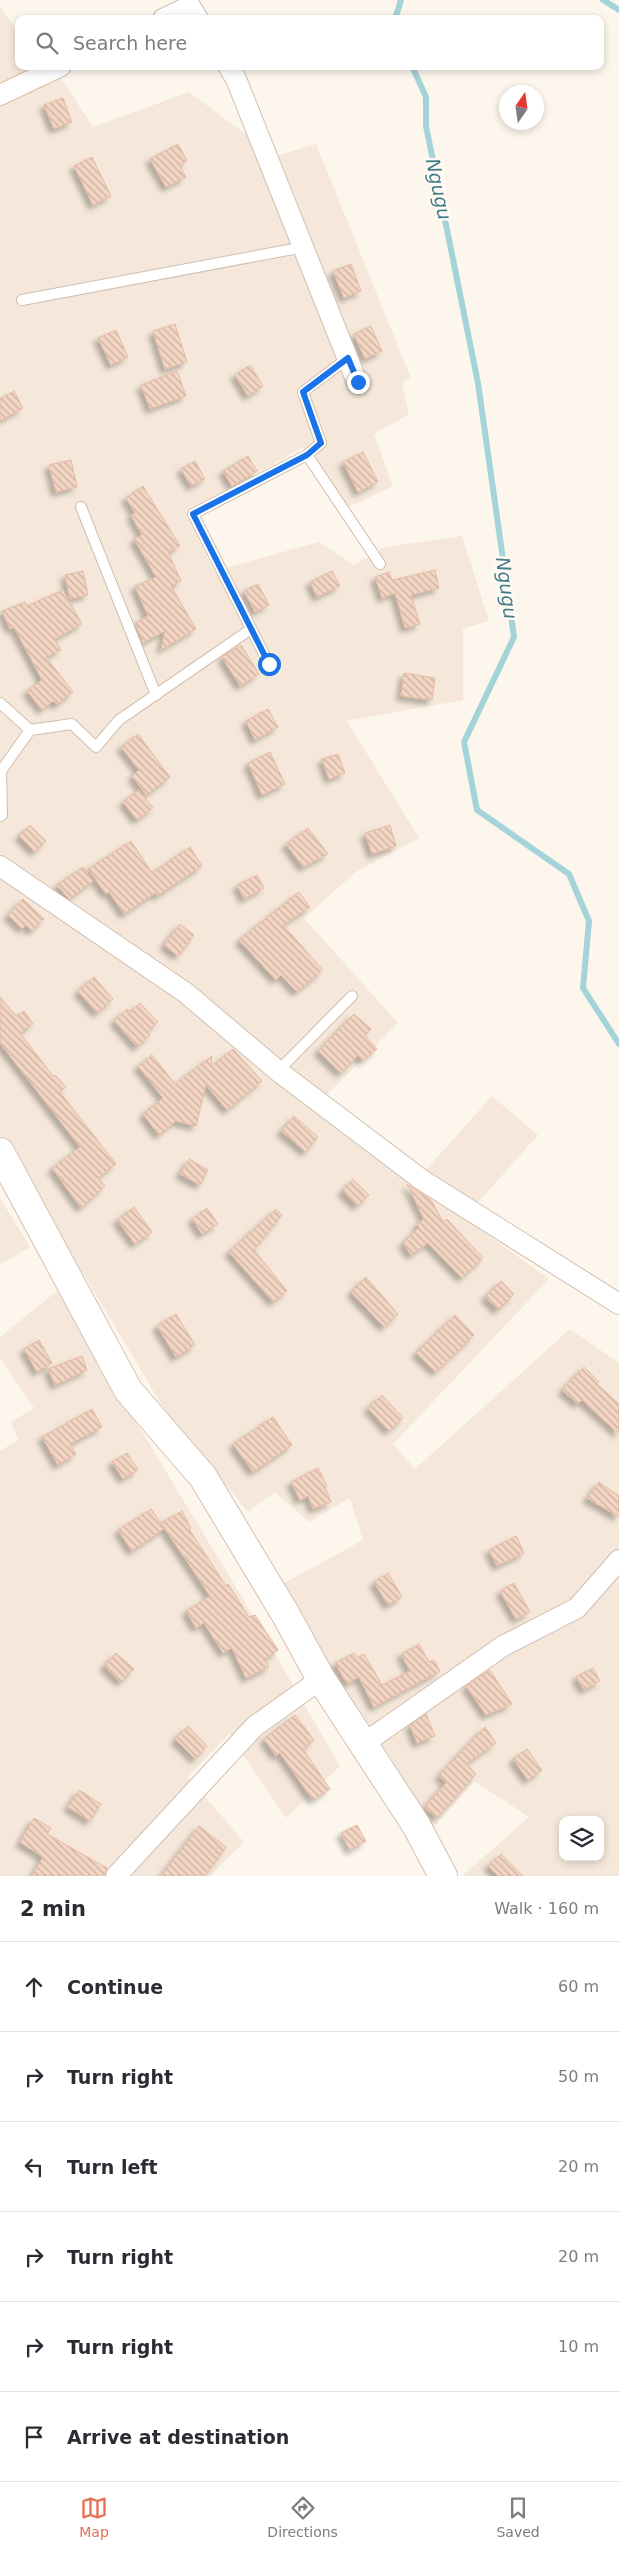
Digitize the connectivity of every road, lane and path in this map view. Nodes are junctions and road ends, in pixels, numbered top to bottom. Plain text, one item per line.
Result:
1 (171, 15) edge
2 (196, 15) edge
3 (53, 70) edge
4 (230, 70) edge
5 (0, 95) edge
6 (304, 247) junction
7 (22, 300) dead end
8 (348, 358) junction
9 (358, 382) dead end
10 (307, 455) junction
11 (81, 507) dead end
12 (380, 564) dead end
13 (251, 629) junction
14 (269, 664) dead end
15 (156, 695) junction
16 (0, 703) edge
17 (30, 730) junction
18 (0, 816) edge
19 (0, 866) edge
20 (352, 996) dead end
21 (278, 1071) junction
22 (2, 1159) edge
23 (619, 1304) edge
24 (619, 1560) edge
25 (321, 1679) junction
26 (363, 1744) junction
27 (116, 1876) edge
28 (443, 1876) edge

1 - 2 street
3 - 5 street
4 - 6 street
6 - 7 lane
6 - 8 street
8 - 9 street
8 - 10 lane
10 - 12 lane
10 - 13 lane
11 - 15 lane
13 - 14 lane
13 - 15 lane
15 - 17 lane
16 - 17 lane
17 - 18 lane
19 - 21 street
20 - 21 lane
21 - 23 street
22 - 25 main road
24 - 26 street
25 - 26 main road
25 - 27 street
26 - 28 main road

